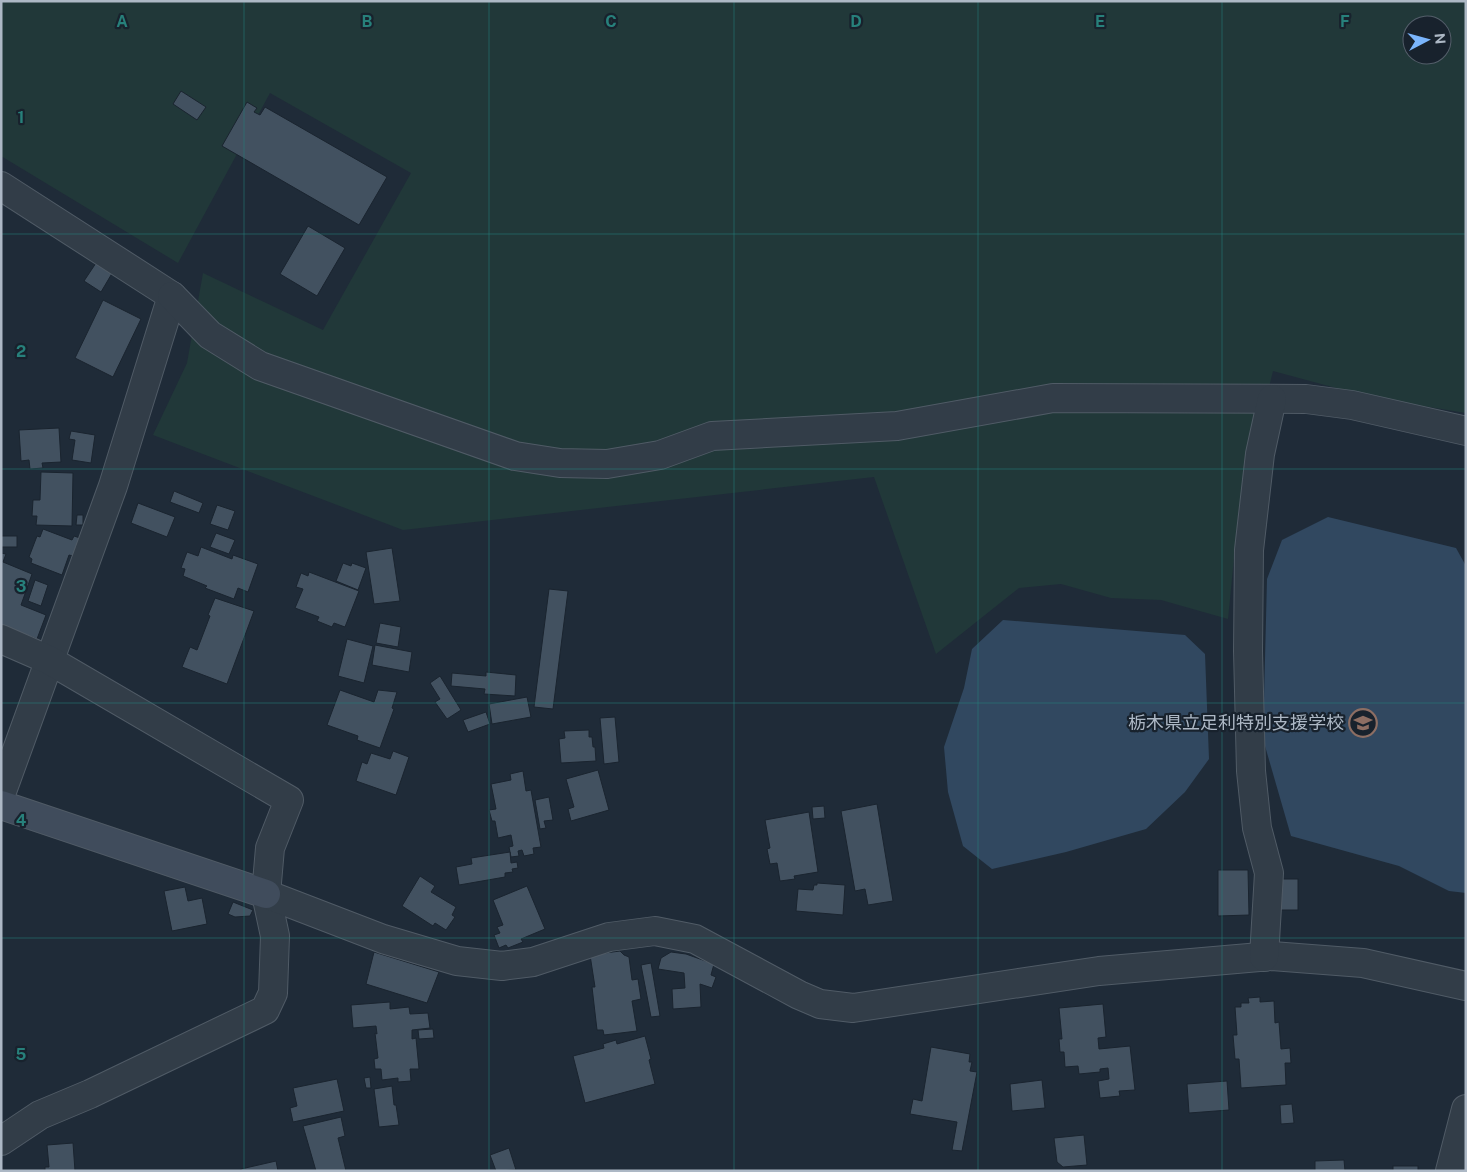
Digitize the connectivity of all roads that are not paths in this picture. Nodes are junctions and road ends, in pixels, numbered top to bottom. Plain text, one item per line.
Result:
1 (1, 186) edge
2 (172, 296) junction
3 (1272, 398) junction
4 (1466, 431) edge
5 (1, 639) edge
6 (49, 660) junction
7 (1, 794) edge
8 (1, 805) edge
9 (266, 894) junction
10 (1264, 957) junction
11 (1466, 986) edge
12 (1466, 1109) edge
13 (1, 1141) edge
14 (1450, 1171) edge

1 - 2 street
2 - 3 street
2 - 6 street
3 - 4 street
3 - 10 street
5 - 6 street
6 - 7 street
6 - 9 street
8 - 9 street
9 - 10 street
9 - 13 street
10 - 11 street
12 - 14 street

